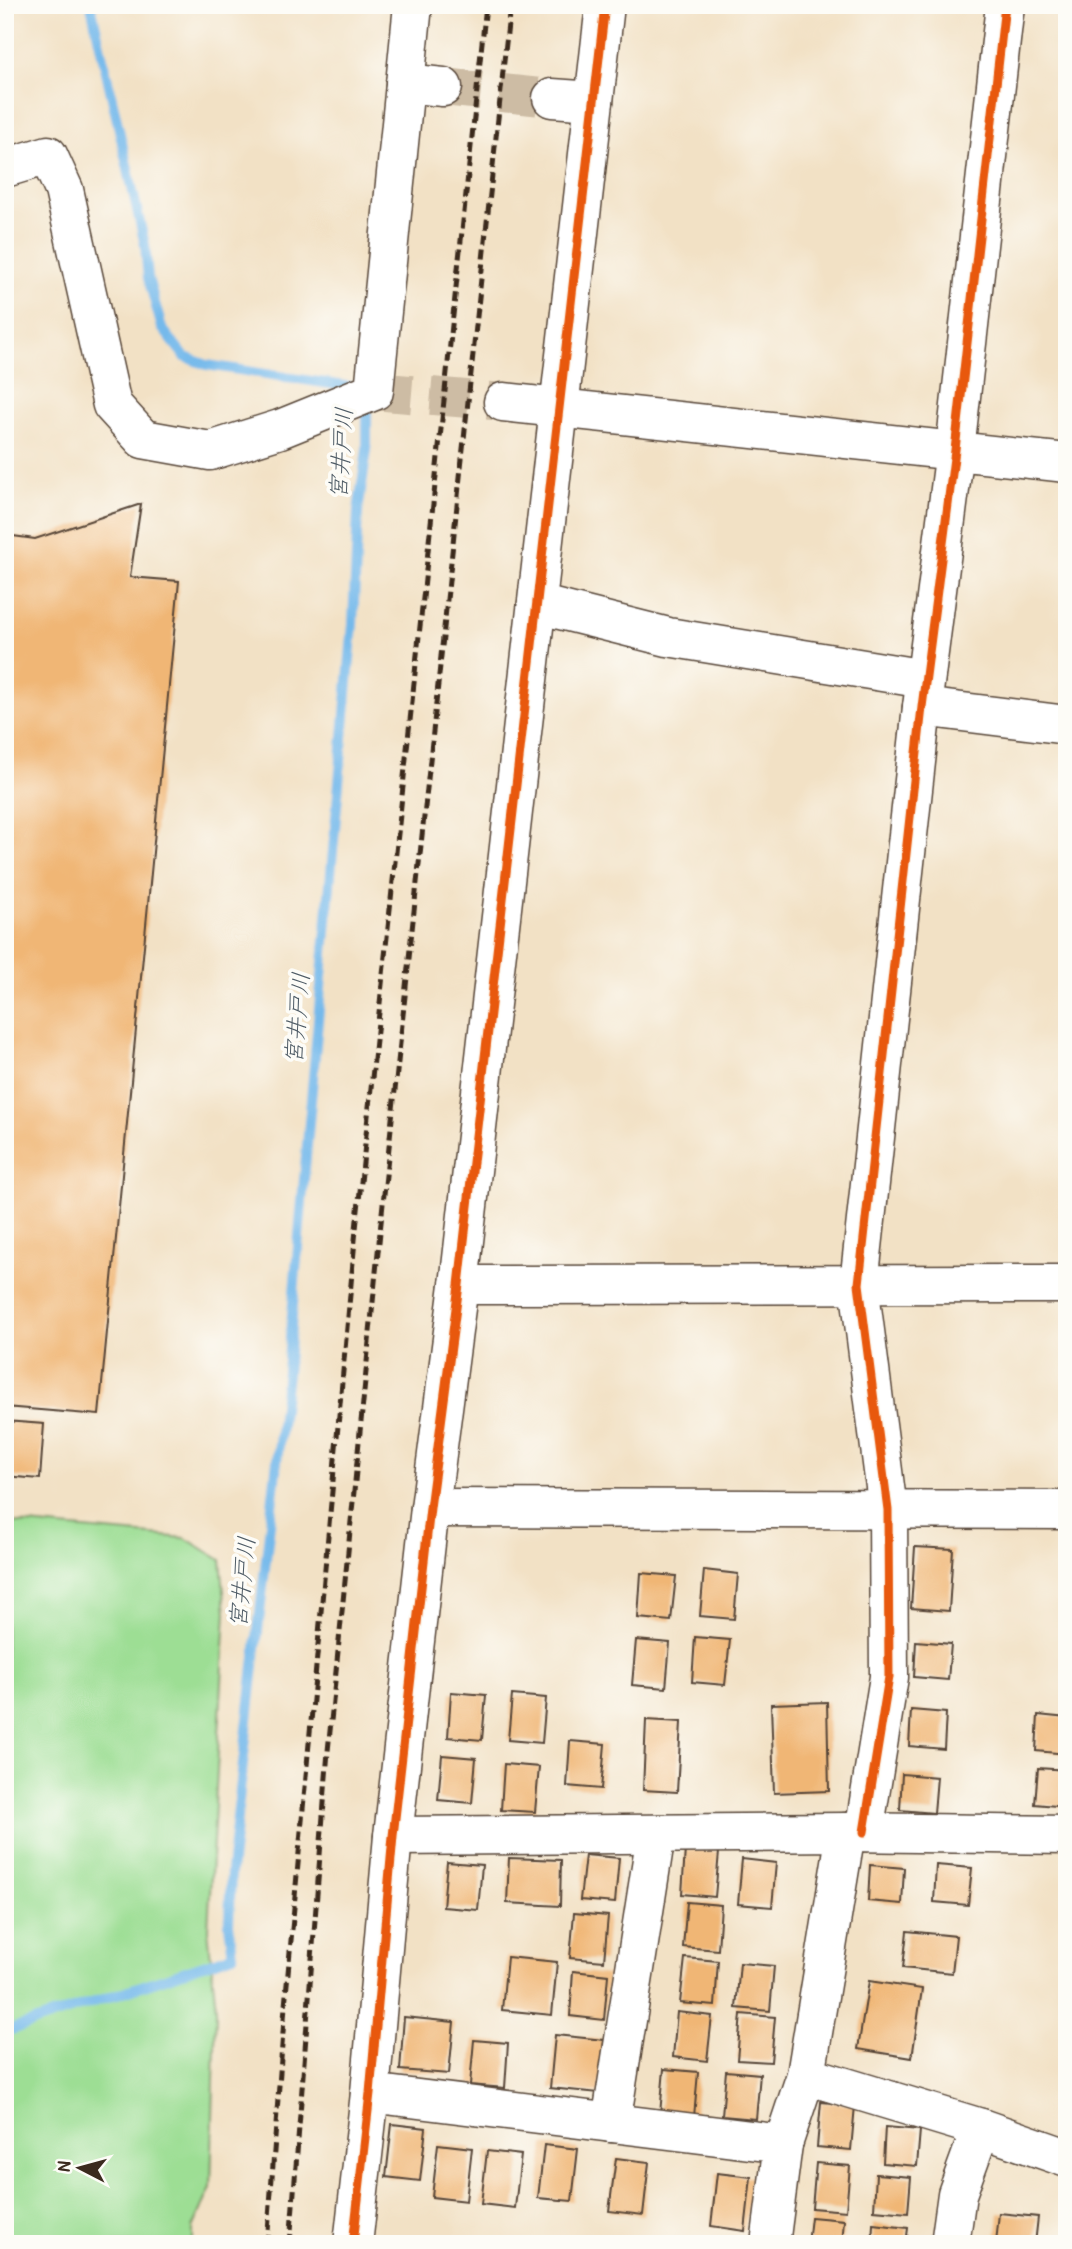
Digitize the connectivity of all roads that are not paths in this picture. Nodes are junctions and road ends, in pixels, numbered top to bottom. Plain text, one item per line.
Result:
1 (413, 5) edge
2 (605, 5) edge
3 (1005, 5) edge
4 (405, 83) junction
5 (443, 87) tunnel mouth
6 (552, 98) tunnel mouth
7 (594, 101) junction
8 (5, 168) edge
9 (503, 402) tunnel mouth
10 (560, 409) junction
11 (955, 450) junction
12 (1067, 463) edge
13 (537, 604) junction
14 (924, 693) junction
15 (1067, 725) edge
16 (859, 1284) junction
17 (1067, 1284) edge
18 (459, 1286) junction
19 (430, 1508) junction
20 (888, 1510) junction
21 (1067, 1510) edge
22 (855, 1832) junction
23 (656, 1834) junction
24 (1067, 1835) edge
25 (393, 1836) junction
26 (806, 2075) junction
27 (370, 2093) junction
28 (611, 2123) junction
29 (981, 2128) junction
30 (783, 2144) junction
31 (1067, 2158) edge
32 (353, 2244) edge
33 (770, 2244) edge
34 (950, 2244) edge

1 - 4 street
2 - 7 street
3 - 11 street
4 - 5 street
4 - 8 street
6 - 7 street
7 - 10 street
9 - 10 street
10 - 11 street
10 - 13 street
11 - 12 street
11 - 14 street
13 - 14 street
13 - 18 street
14 - 15 street
14 - 16 street
16 - 17 street
16 - 18 street
16 - 20 street
18 - 19 street
19 - 20 street
19 - 25 street
20 - 21 street
20 - 22 street
22 - 23 street
22 - 24 street
22 - 26 street
23 - 25 street
23 - 28 street
25 - 27 street
26 - 29 street
26 - 30 street
27 - 28 street
27 - 32 street
28 - 30 street
29 - 31 street
29 - 34 street
30 - 33 street

